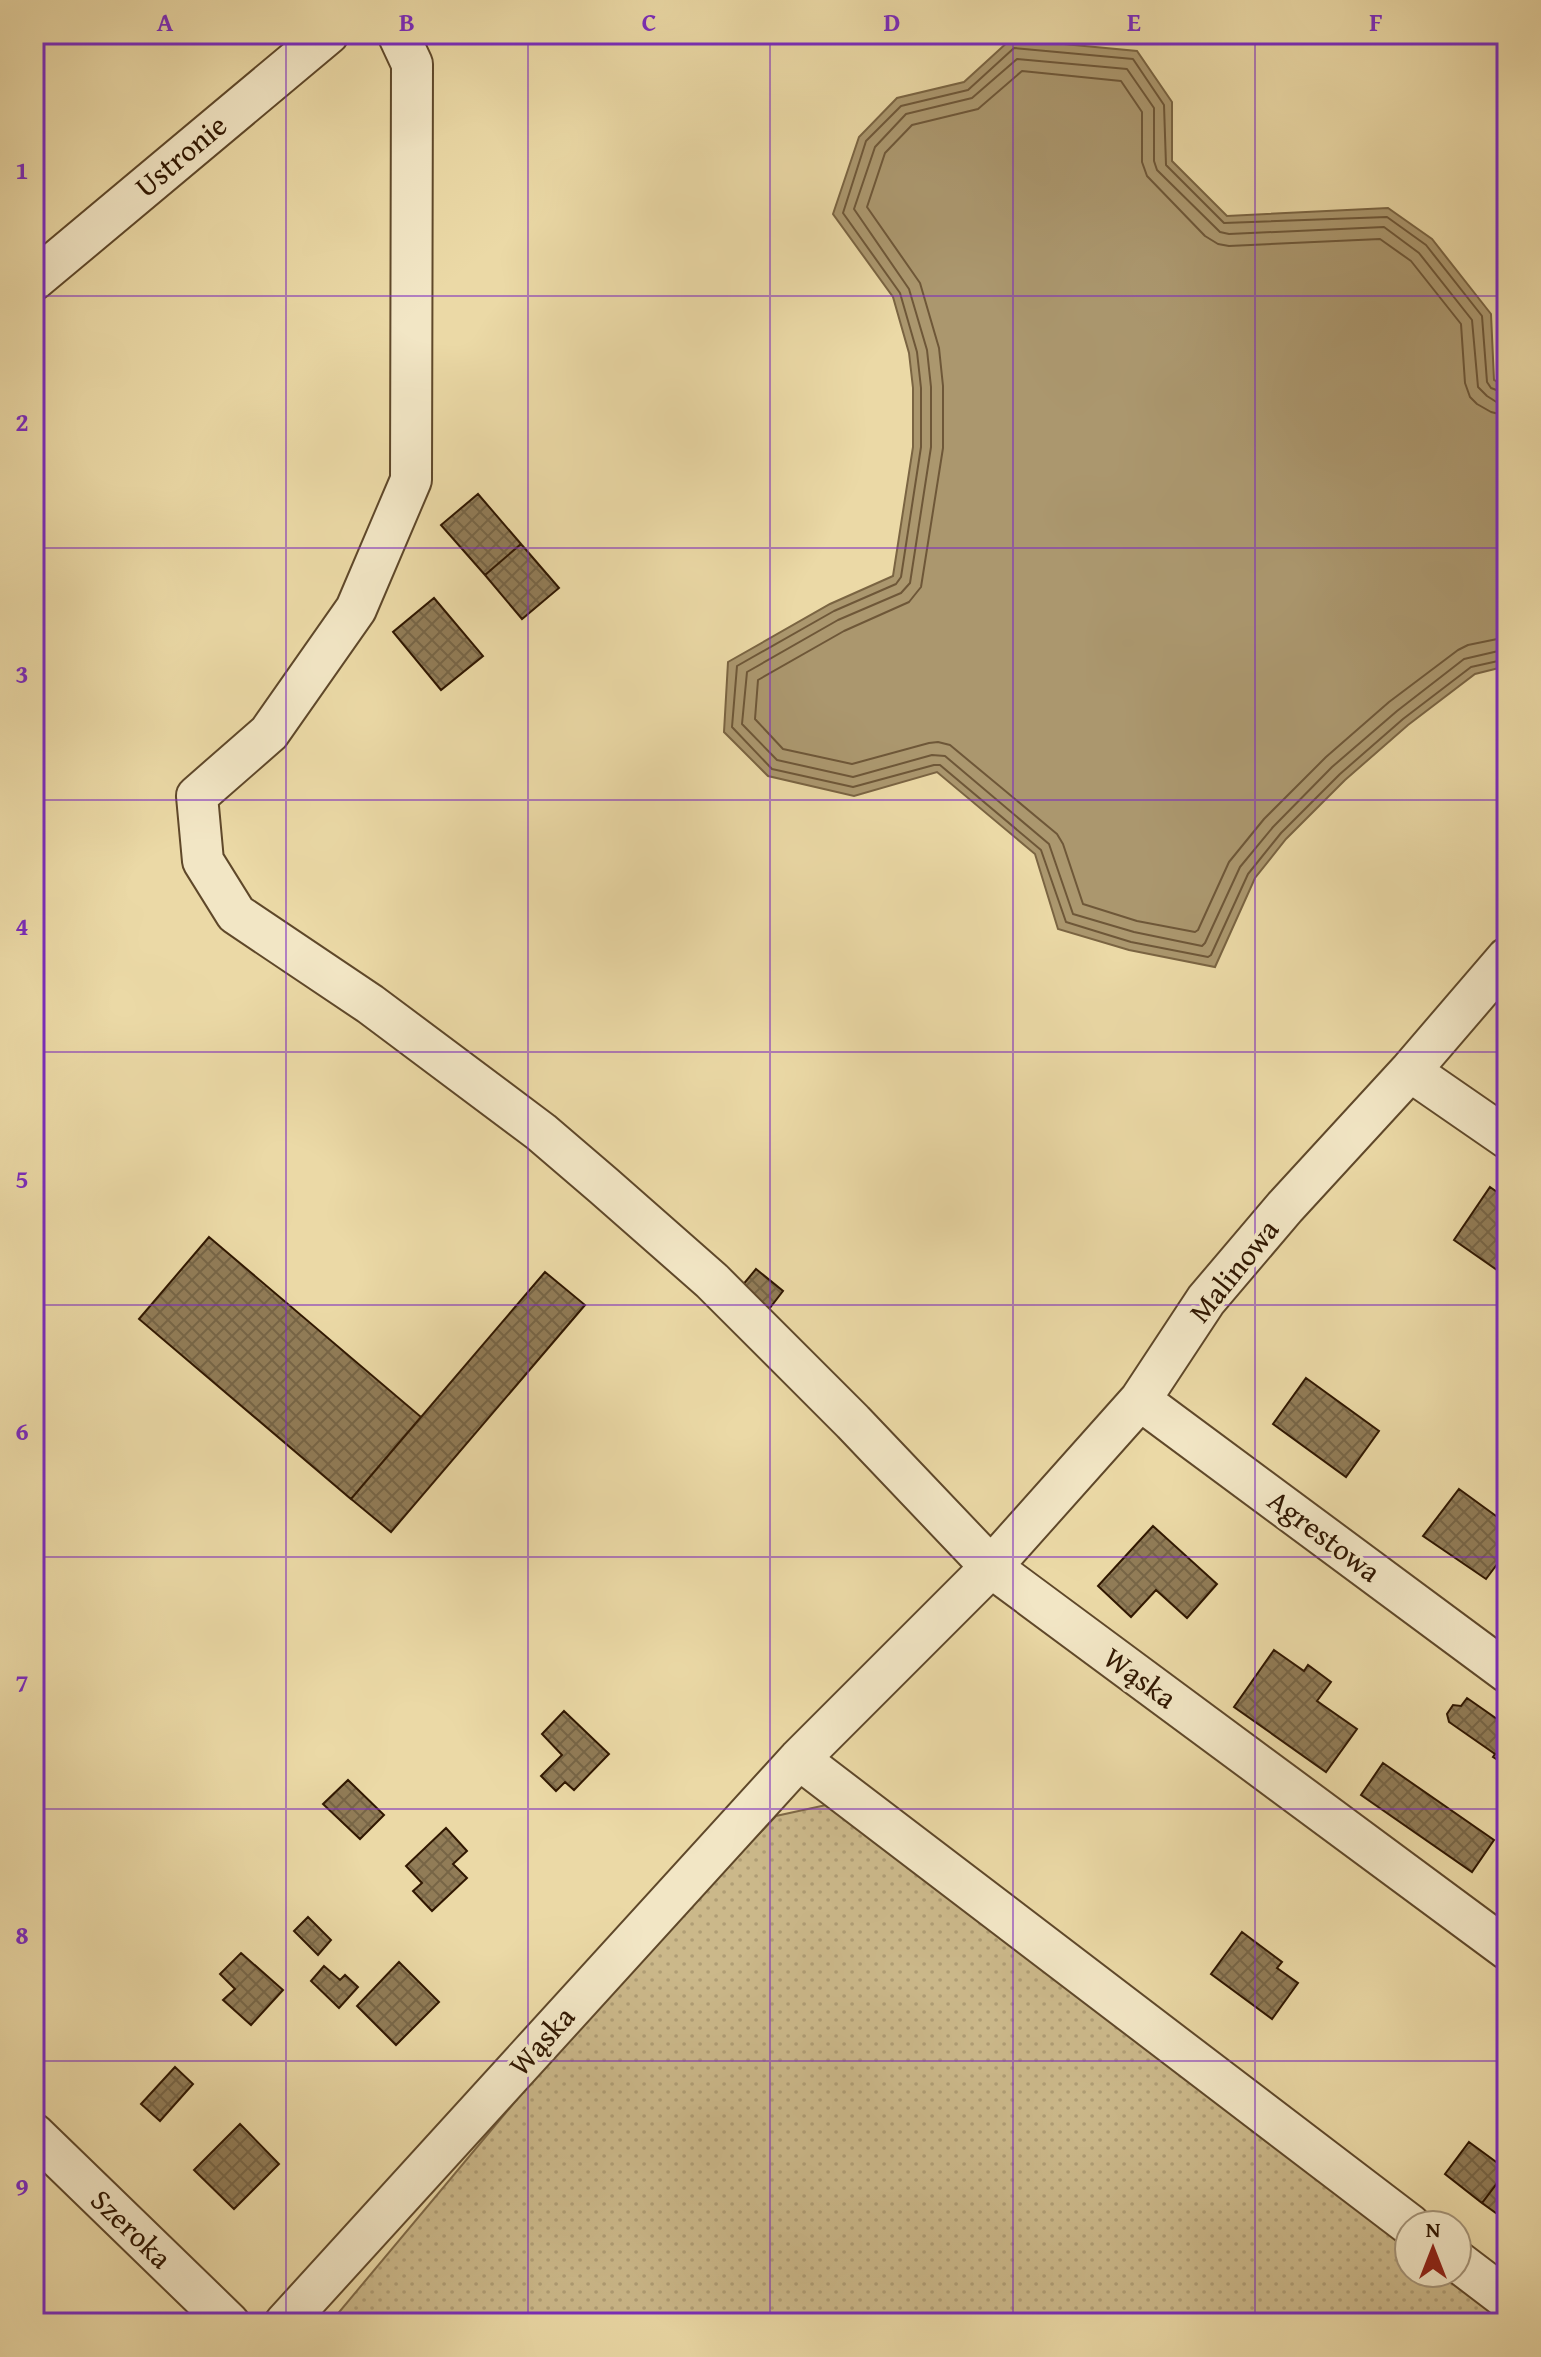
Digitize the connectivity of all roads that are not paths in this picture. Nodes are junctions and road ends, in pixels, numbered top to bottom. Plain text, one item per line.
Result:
1 (328, 34) edge
2 (398, 34) edge
3 (34, 280) edge
4 (1507, 958) edge
5 (1410, 1071) junction
6 (1507, 1138) edge
7 (1140, 1400) junction
8 (991, 1567) junction
9 (1507, 1672) edge
10 (799, 1759) junction
11 (1507, 1949) edge
12 (34, 2134) edge
13 (1393, 2212) edge
14 (1473, 2273) edge
15 (1507, 2299) edge
16 (229, 2323) edge
17 (285, 2323) edge

1 - 3 street, Ustronie
2 - 8 street
4 - 5 street, Malinowa
5 - 6 street
5 - 7 street, Malinowa
7 - 8 street, Malinowa
7 - 9 street, Agrestowa
8 - 10 street, Wąska
8 - 11 street, Wąska
10 - 13 street
10 - 17 street, Wąska
12 - 16 street, Szeroka
14 - 15 street

